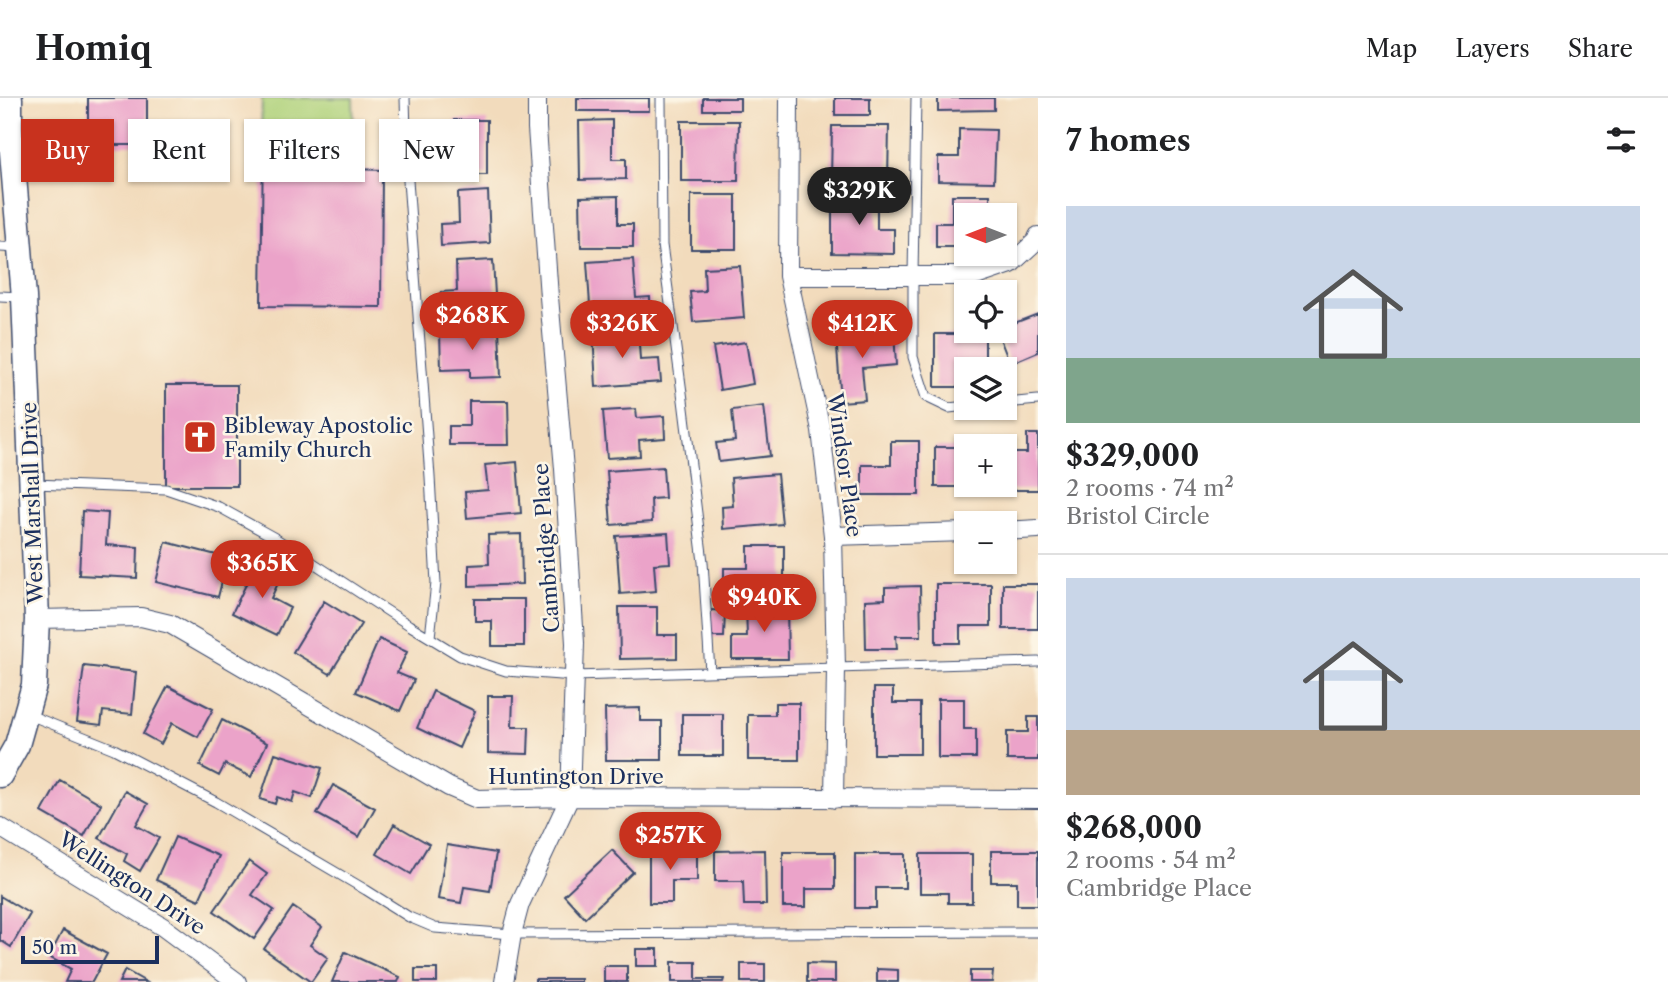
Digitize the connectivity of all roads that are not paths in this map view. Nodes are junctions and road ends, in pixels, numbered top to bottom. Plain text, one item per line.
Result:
1 (10, 98) edge
2 (405, 98) edge
3 (537, 98) edge
4 (661, 98) edge
5 (789, 98) edge
6 (916, 98) edge
7 (5, 128) edge
8 (1038, 236) edge
9 (10, 247) edge
10 (788, 276) junction
11 (913, 276) junction
12 (12, 296) edge
13 (1038, 400) edge
14 (1017, 402) edge
15 (954, 407) edge
16 (31, 484) junction
17 (1038, 530) edge
18 (1017, 531) edge
19 (954, 532) edge
20 (833, 536) junction
21 (37, 619) junction
22 (430, 637) junction
23 (1038, 662) edge
24 (835, 668) junction
25 (710, 672) junction
26 (575, 676) junction
27 (26, 713) junction
28 (0, 775) edge
29 (570, 797) junction
30 (834, 799) junction
31 (1038, 799) edge
32 (0, 827) edge
33 (1038, 932) edge
34 (512, 934) junction
35 (237, 982) edge
36 (504, 982) edge

1 - 7 main road, West Marshall Drive
2 - 22 lane
3 - 26 street, Cambridge Place
4 - 25 lane
5 - 10 street, Windsor Place
6 - 11 lane
7 - 9 main road, West Marshall Drive
8 - 11 street
9 - 12 main road, West Marshall Drive
10 - 11 street
10 - 20 street, Windsor Place
11 - 15 lane
12 - 16 main road, West Marshall Drive
13 - 14 lane
16 - 21 main road, West Marshall Drive
16 - 22 lane
17 - 18 street
19 - 20 street
20 - 24 street, Windsor Place
21 - 27 main road, West Marshall Drive
21 - 29 street, Huntington Drive
22 - 26 lane
23 - 24 lane
24 - 25 lane
24 - 30 street, Windsor Place
25 - 26 lane
26 - 29 street, Cambridge Place
27 - 28 main road, West Marshall Drive
27 - 34 lane
29 - 30 street, Huntington Drive
29 - 34 street, Cambridge Place
30 - 31 street, Huntington Drive
32 - 35 street, Wellington Drive
33 - 34 lane
34 - 36 street, Cambridge Place

